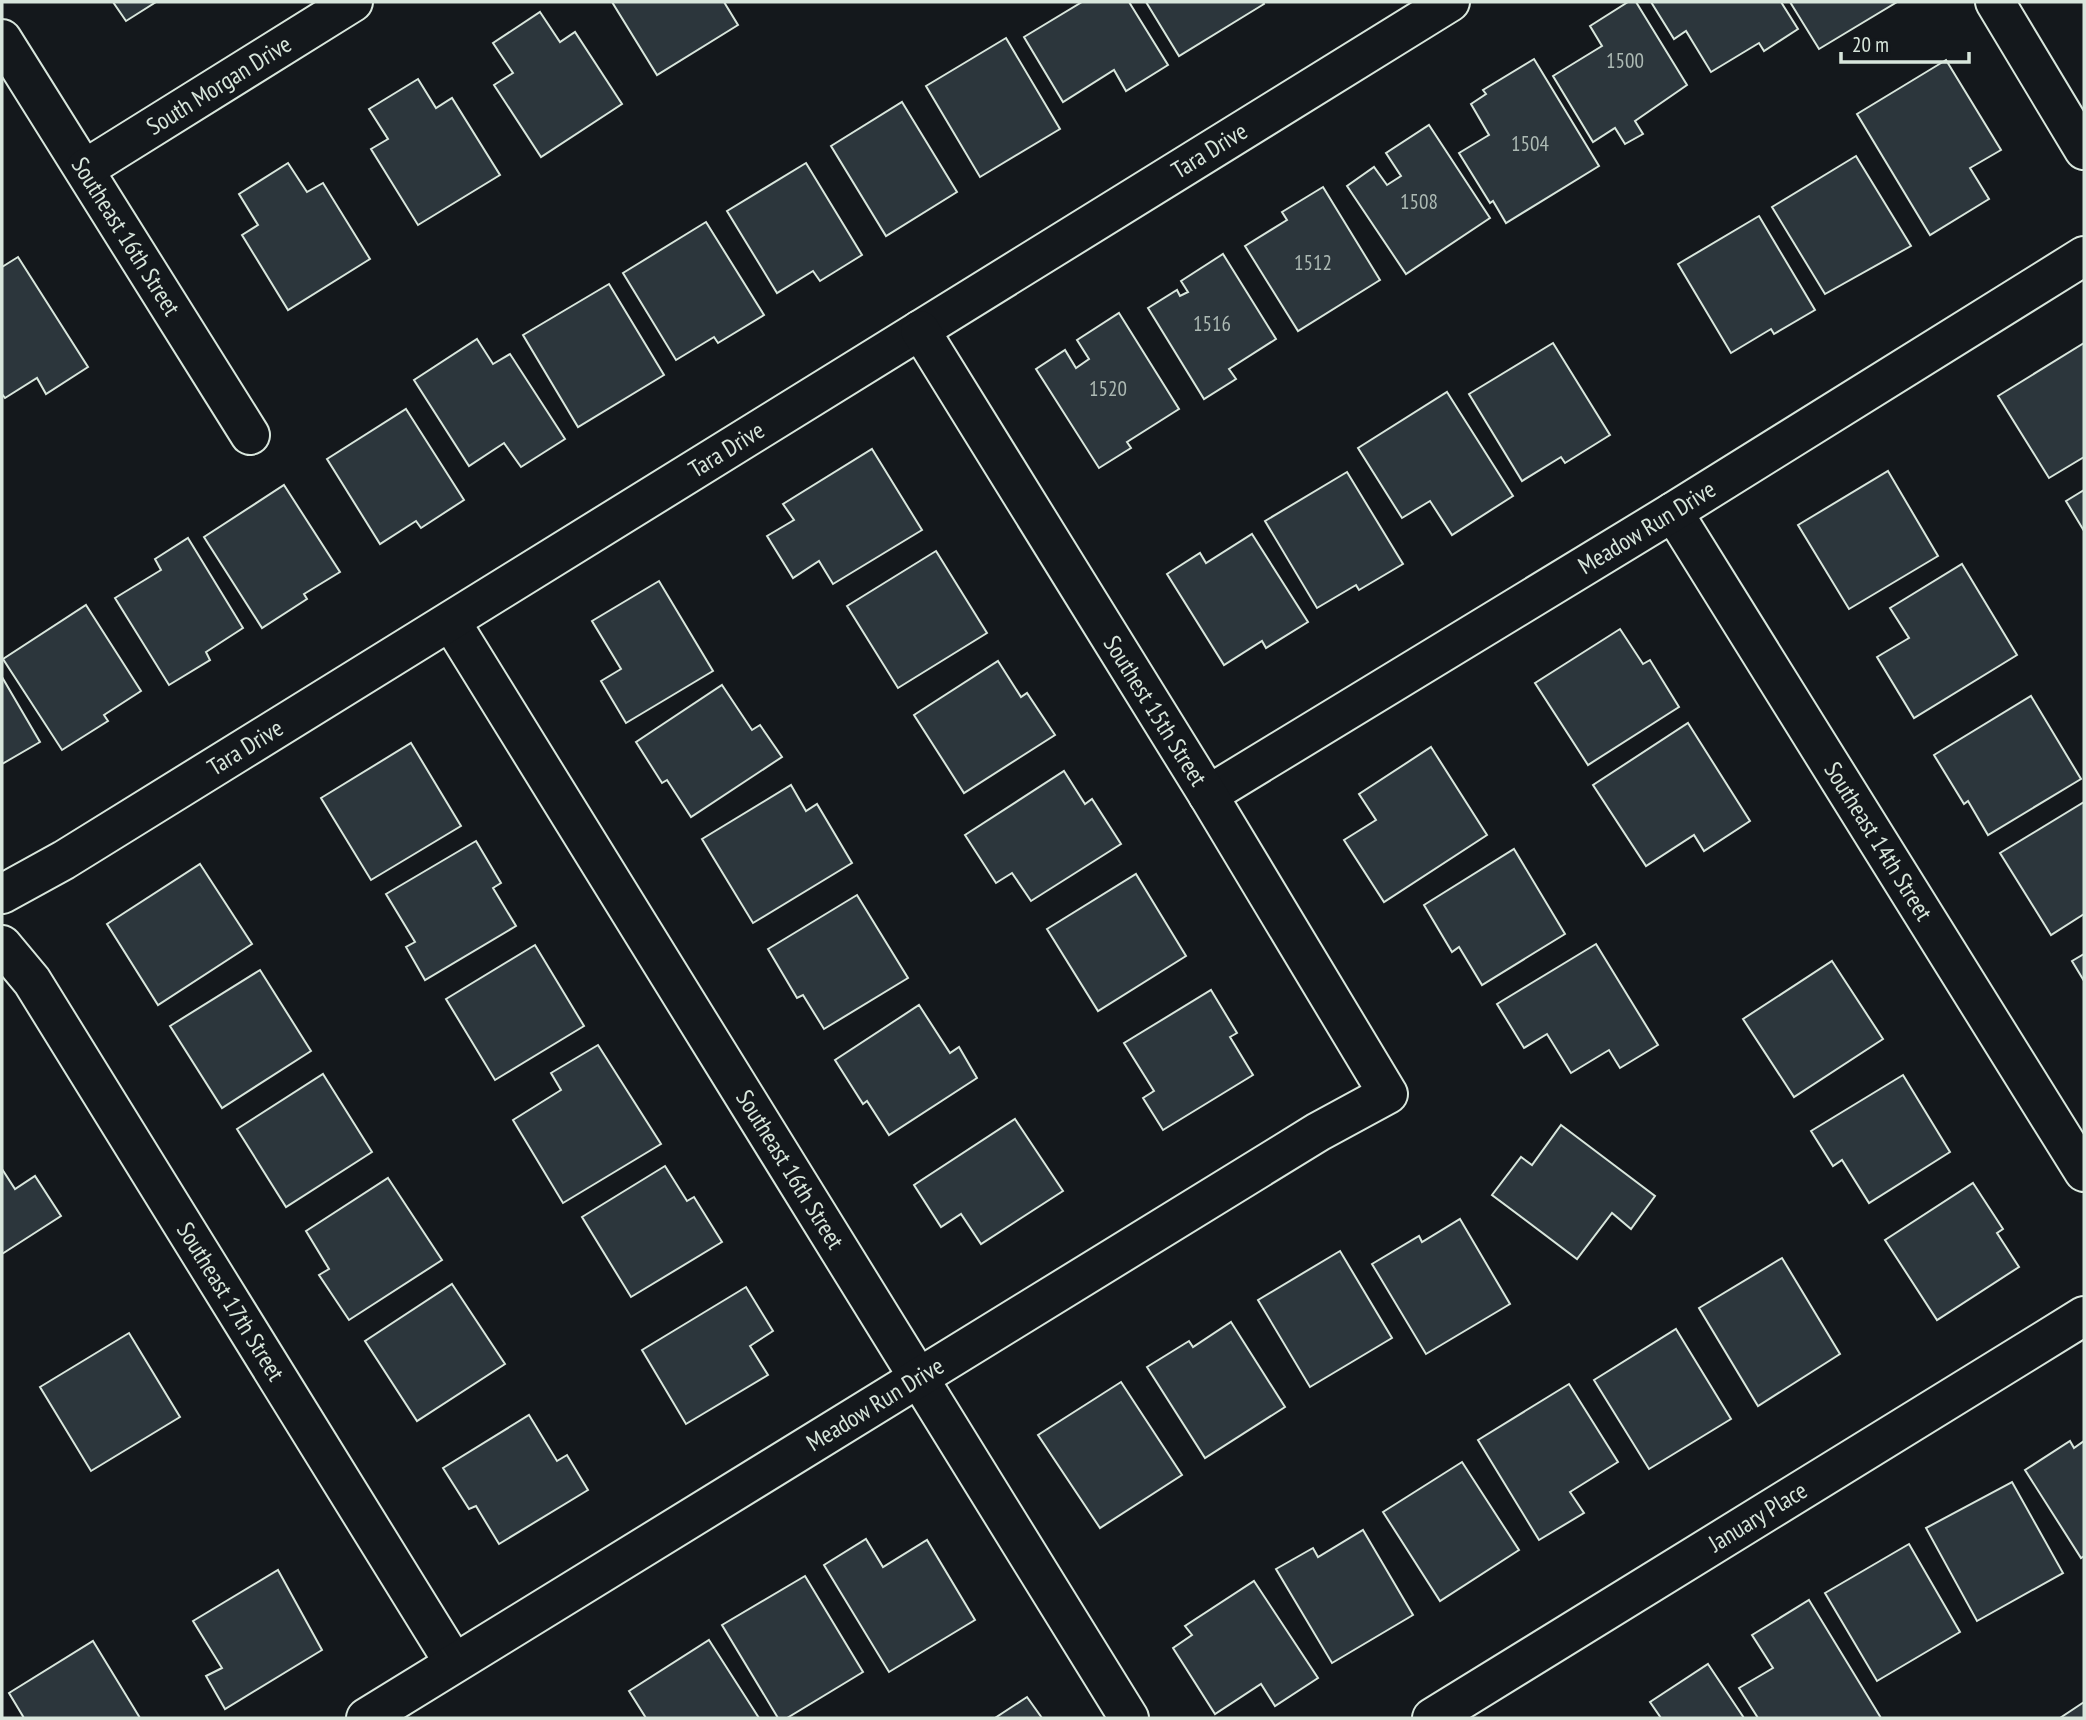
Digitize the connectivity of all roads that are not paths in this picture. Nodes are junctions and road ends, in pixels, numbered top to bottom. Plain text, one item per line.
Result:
1 (353, 2) edge
2 (1450, 2) edge
3 (1995, 2) edge
4 (2, 38) edge
5 (2084, 150) edge
6 (85, 169) junction
7 (2084, 256) edge
8 (919, 330) junction
9 (250, 435) dead end
10 (1673, 512) junction
11 (451, 622) junction
12 (1208, 795) junction
13 (2, 894) edge
14 (2, 944) edge
15 (1388, 1094) joint
16 (2084, 1171) edge
17 (2084, 1316) edge
18 (918, 1380) junction
19 (454, 1663) junction
20 (366, 1718) edge
21 (1129, 1718) edge
22 (1432, 1718) edge

1 - 6 street, South Morgan Drive
2 - 8 street, Tara Drive
3 - 5 street
4 - 6 street, Southeast 16th Street
6 - 9 street, Southeast 16th Street
7 - 10 street, Meadow Run Drive
8 - 11 street, Tara Drive
8 - 12 street, Southest 15th Street
10 - 12 street, Meadow Run Drive
10 - 16 street, Southeast 14th Street
11 - 13 street, Tara Drive
11 - 18 street, Southeast 16th Street
12 - 15 street, Southest 15th Street
14 - 19 street, Southeast 17th Street
15 - 18 street, Meadow Run Drive
17 - 22 street, January Place
18 - 19 street, Meadow Run Drive
18 - 21 street, Southeast 16th Street
19 - 20 street, Meadow Run Drive

